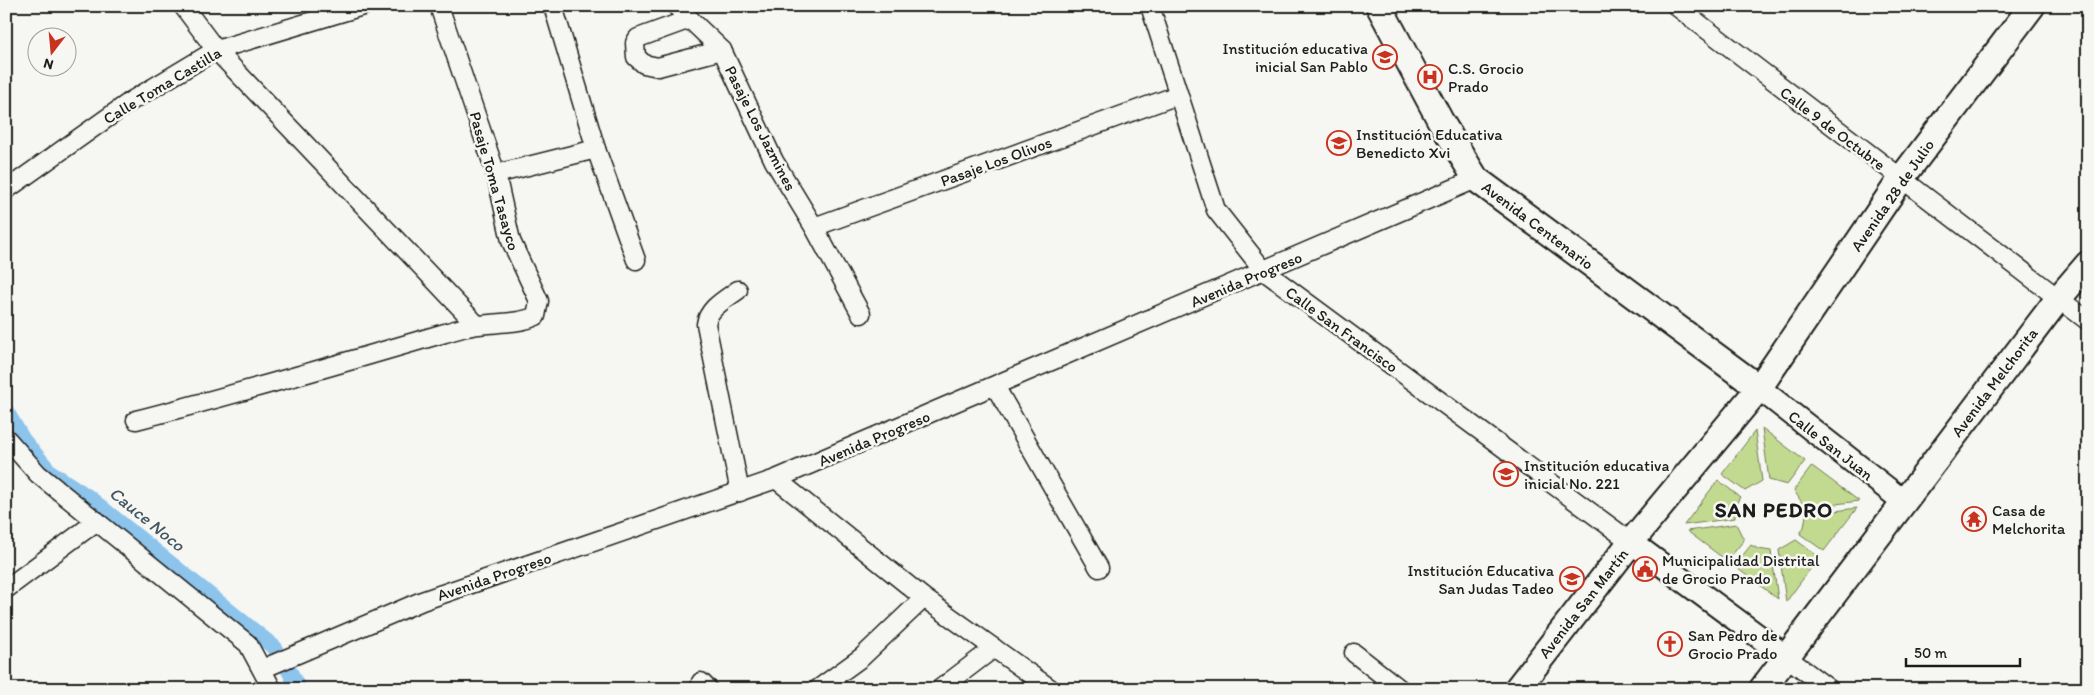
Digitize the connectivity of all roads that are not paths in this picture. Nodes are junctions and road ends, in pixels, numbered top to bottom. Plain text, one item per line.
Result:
1 (183, 6) edge
2 (439, 6) edge
3 (553, 6) edge
4 (676, 6) edge
5 (1150, 6) edge
6 (1379, 6) edge
7 (1676, 6) edge
8 (2032, 6) edge
9 (358, 7) edge
10 (690, 19) junction
11 (216, 50) junction
12 (722, 50) junction
13 (1178, 95) junction
14 (596, 149) junction
15 (496, 174) junction
16 (1476, 179) junction
17 (1901, 179) junction
18 (6, 190) edge
19 (814, 227) junction
20 (636, 260) dead end
21 (2088, 264) edge
22 (1264, 271) junction
23 (738, 290) dead end
24 (2058, 299) junction
25 (861, 314) dead end
26 (2088, 321) edge
27 (476, 324) junction
28 (995, 386) junction
29 (1759, 388) junction
30 (136, 420) dead end
31 (6, 438) edge
32 (776, 479) junction
33 (740, 492) junction
34 (1903, 501) junction
35 (97, 521) junction
36 (1631, 542) junction
37 (1099, 568) dead end
38 (6, 589) edge
39 (924, 598) junction
40 (994, 648) junction
41 (1354, 653) dead end
42 (1785, 656) junction
43 (262, 669) junction
44 (272, 689) edge
45 (818, 689) edge
46 (940, 689) edge
47 (1051, 689) edge
48 (1400, 689) edge
49 (1517, 689) edge
50 (1762, 689) edge
51 (1828, 689) edge

1 - 11 street
2 - 15 street, Pasaje Toma Tasayco
3 - 14 street
4 - 10 street, Pasaje Los Jazmines
5 - 13 street, Calle San Francisco
6 - 16 main road, Avenida Centenario
7 - 17 street, Calle 9 de Octubre
8 - 17 main road, Avenida 28 de Julio
9 - 11 street, Calle Toma Castilla
10 - 12 street, Pasaje Los Jazmines
10 - 12 street
11 - 18 street, Calle Toma Castilla
11 - 27 street
12 - 19 street, Pasaje Los Jazmines
13 - 19 street, Pasaje Los Olivos
13 - 22 street, Calle San Francisco
14 - 15 street
14 - 20 street
15 - 27 street, Pasaje Toma Tasayco
16 - 22 street, Avenida Progreso
16 - 29 main road, Avenida Centenario
17 - 24 street, Calle 9 de Octubre
17 - 29 main road, Avenida 28 de Julio
19 - 25 street, Pasaje Los Jazmines
21 - 24 main road, Avenida Melchorita
22 - 28 street, Avenida Progreso
22 - 36 street, Calle San Francisco
23 - 33 street
24 - 26 street, Calle 9 de Octubre
24 - 34 main road, Avenida Melchorita
27 - 30 street
28 - 32 street, Avenida Progreso
28 - 37 street
29 - 34 street, Calle San Juan
29 - 36 main road, Avenida 28 de Julio
31 - 35 street
32 - 33 street, Avenida Progreso
32 - 39 street
33 - 43 street, Avenida Progreso
34 - 42 main road, Avenida Melchorita
35 - 38 street
35 - 43 street
36 - 42 street
36 - 49 main road, Avenida San Martín
39 - 40 street
39 - 45 street
40 - 46 street
40 - 47 street
41 - 48 street
42 - 50 main road, Avenida Melchorita
42 - 51 street
43 - 44 street

